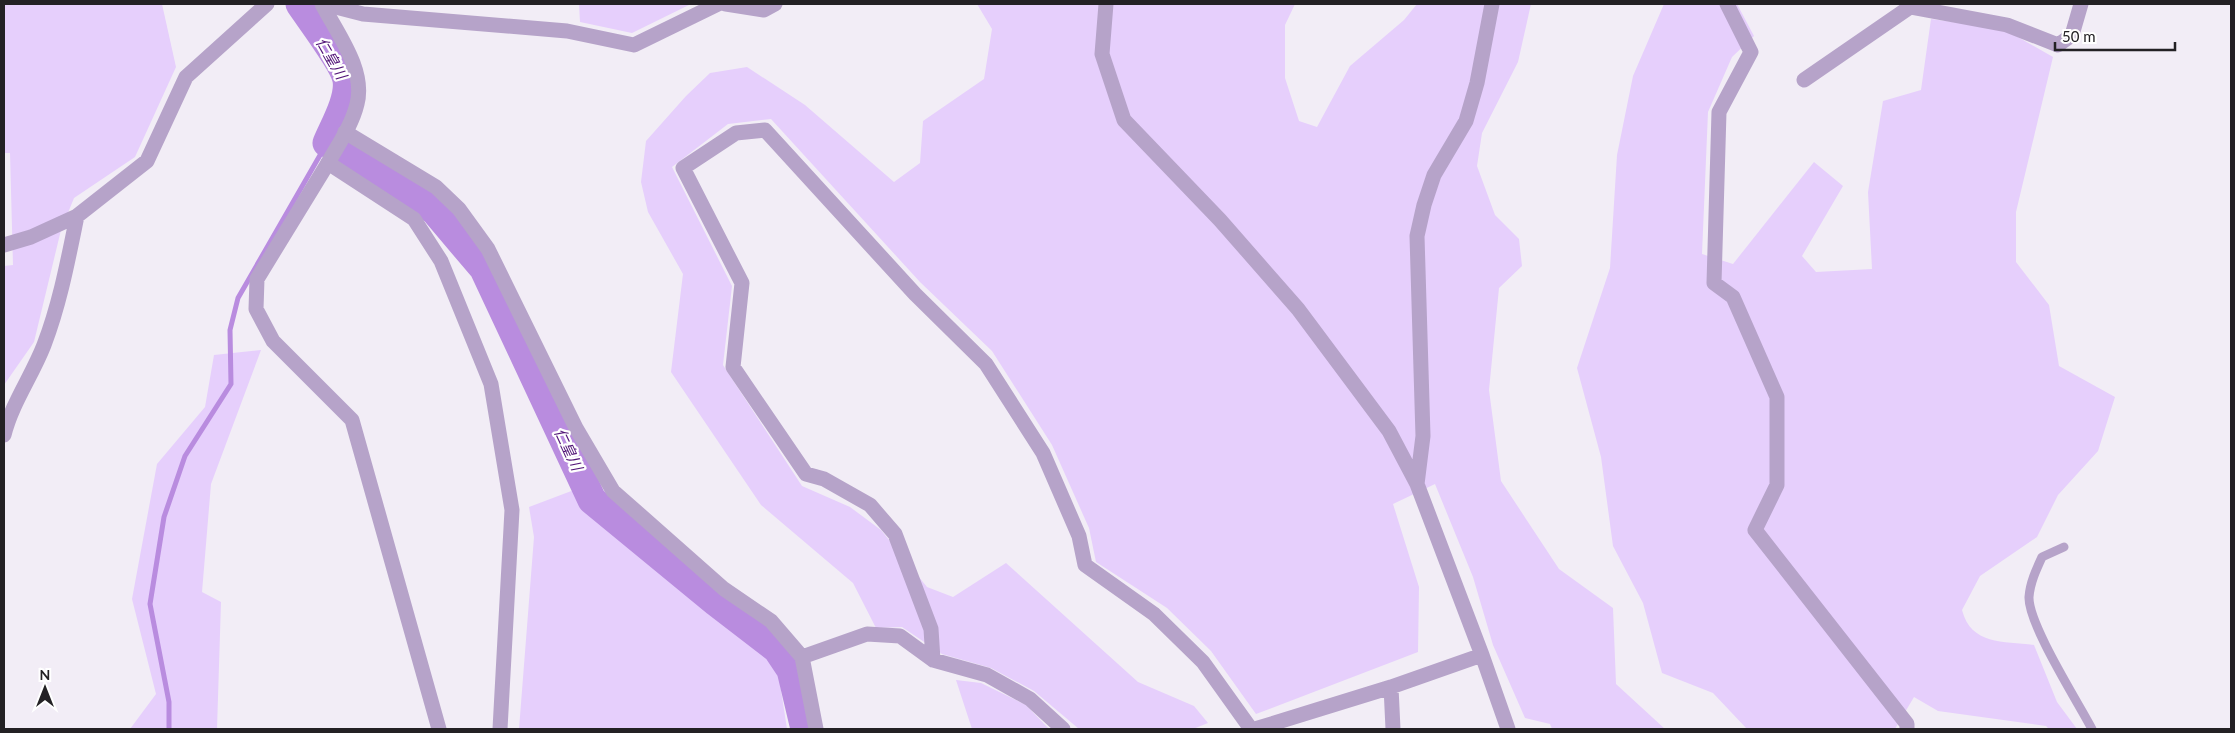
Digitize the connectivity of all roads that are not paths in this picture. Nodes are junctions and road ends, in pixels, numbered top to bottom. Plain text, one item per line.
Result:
1 (267, 4) edge
2 (323, 4) edge
3 (718, 4) edge
4 (726, 4) edge
5 (776, 4) edge
6 (1106, 4) edge
7 (1492, 4) edge
8 (1727, 4) edge
9 (2081, 4) edge
10 (1804, 80) dead end
11 (346, 132) junction
12 (328, 163) junction
13 (77, 216) junction
14 (4, 245) edge
15 (4, 436) edge
16 (1417, 484) junction
17 (2064, 547) dead end
18 (1482, 654) junction
19 (802, 657) junction
20 (933, 660) junction
21 (1391, 687) junction
22 (439, 729) edge
23 (500, 729) edge
24 (816, 729) edge
25 (1064, 729) edge
26 (1253, 729) edge
27 (1393, 729) edge
28 (1508, 729) edge
29 (1907, 729) edge
30 (2092, 729) edge

1 - 13 street
2 - 3 street
2 - 11 street
4 - 5 street
6 - 16 street
7 - 16 street
8 - 29 street
9 - 10 street
11 - 12 street
11 - 19 street
12 - 22 street
12 - 23 street
13 - 14 street
13 - 15 street
16 - 18 street
17 - 30 lane
18 - 21 street
18 - 28 street
19 - 20 street
19 - 24 street
20 - 25 street
20 - 26 street
21 - 26 street
21 - 27 street

